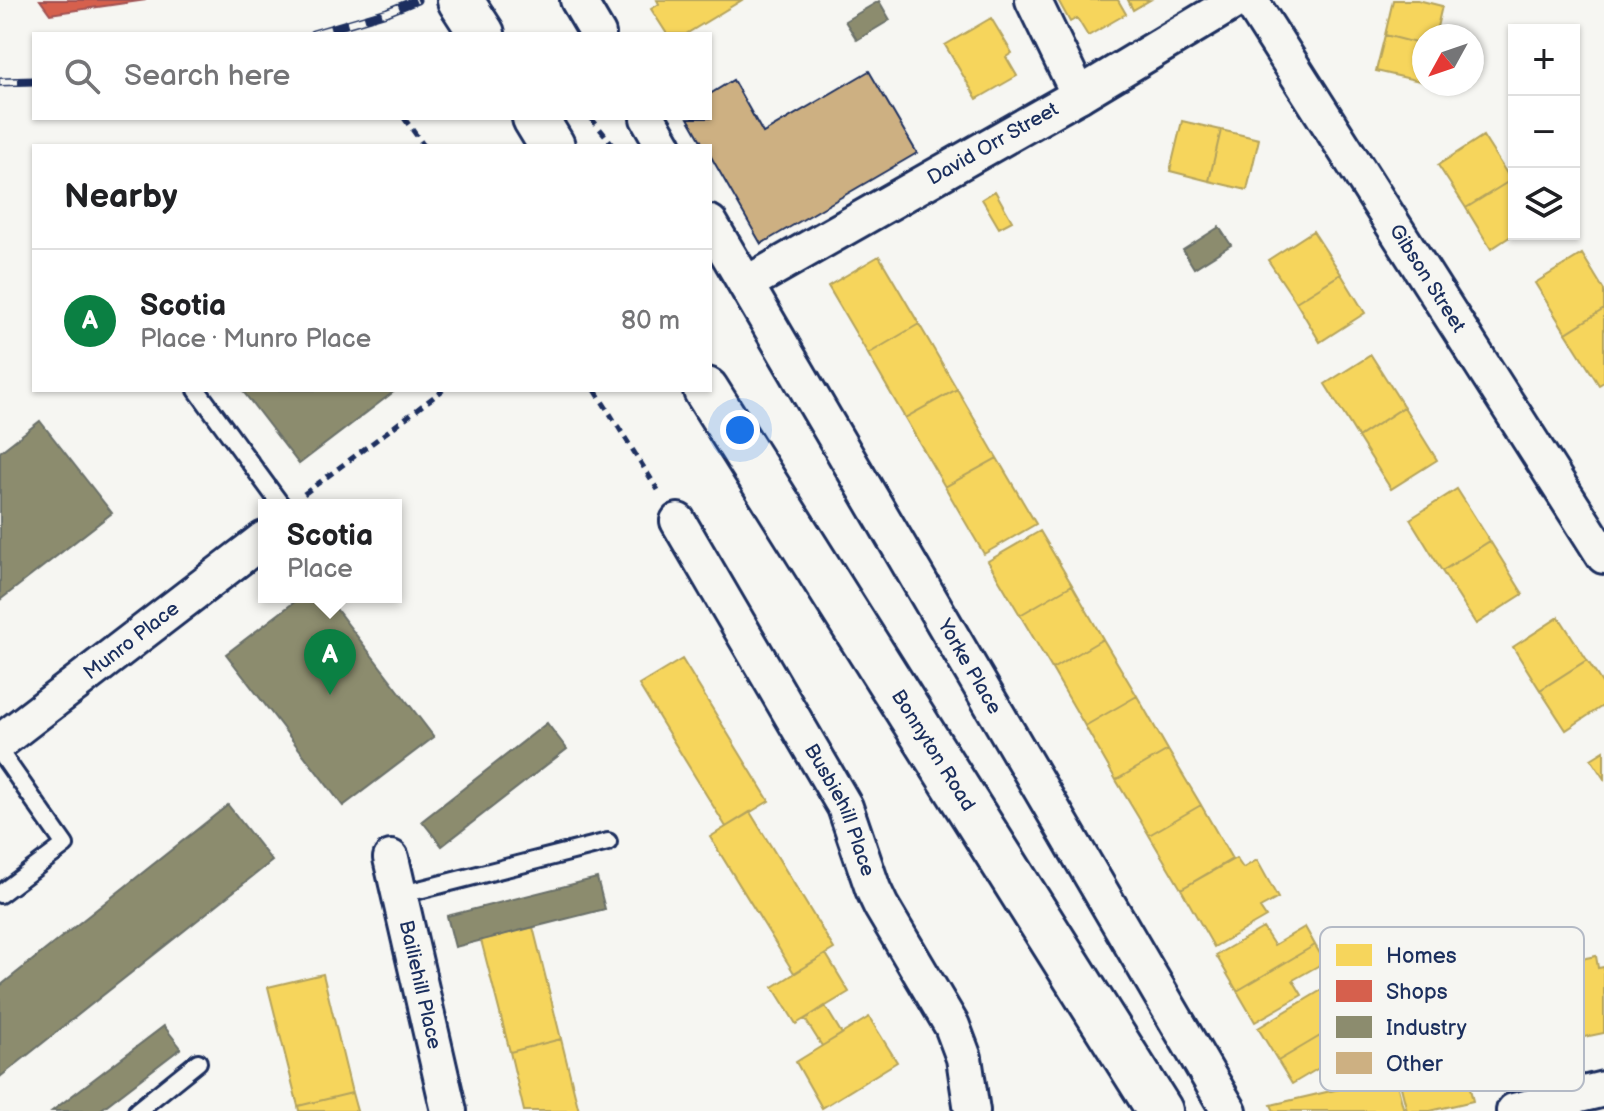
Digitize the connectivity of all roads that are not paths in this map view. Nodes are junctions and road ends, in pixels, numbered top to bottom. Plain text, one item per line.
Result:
1 (460, 0) edge
2 (578, 0) edge
3 (1033, 0) edge
4 (1237, 0) edge
5 (1250, 0) edge
6 (481, 32) edge
7 (597, 32) edge
8 (1079, 95) junction
9 (536, 120) edge
10 (649, 120) edge
11 (551, 144) edge
12 (663, 144) edge
13 (712, 226) edge
14 (746, 284) junction
15 (198, 392) edge
16 (707, 392) edge
17 (277, 499) edge
18 (678, 521) road end
19 (258, 544) edge
20 (1604, 556) edge
21 (0, 742) edge
22 (0, 752) edge
23 (608, 842) dead end
24 (391, 858) dead end
25 (0, 894) edge
26 (399, 895) junction
27 (198, 1062) dead end
28 (1604, 1089) edge
29 (1569, 1104) edge
30 (137, 1111) edge
31 (449, 1111) edge
32 (972, 1111) edge
33 (1160, 1111) edge
34 (1229, 1111) edge
35 (1514, 1111) edge

1 - 6 street
2 - 7 street
3 - 8 street
4 - 8 street, David Orr Street
5 - 20 street, Gibson Street
8 - 14 street, David Orr Street
9 - 11 street
10 - 12 street
13 - 14 street, Yorke Place
14 - 34 street, Yorke Place
15 - 17 lane
16 - 33 street, Bonnyton Road
18 - 32 street, Busbiehill Place
19 - 21 street, Munro Place
22 - 25 lane
23 - 26 lane
24 - 26 street, Bailiehill Place
26 - 31 street, Bailiehill Place
27 - 30 lane
28 - 29 street
29 - 35 street

